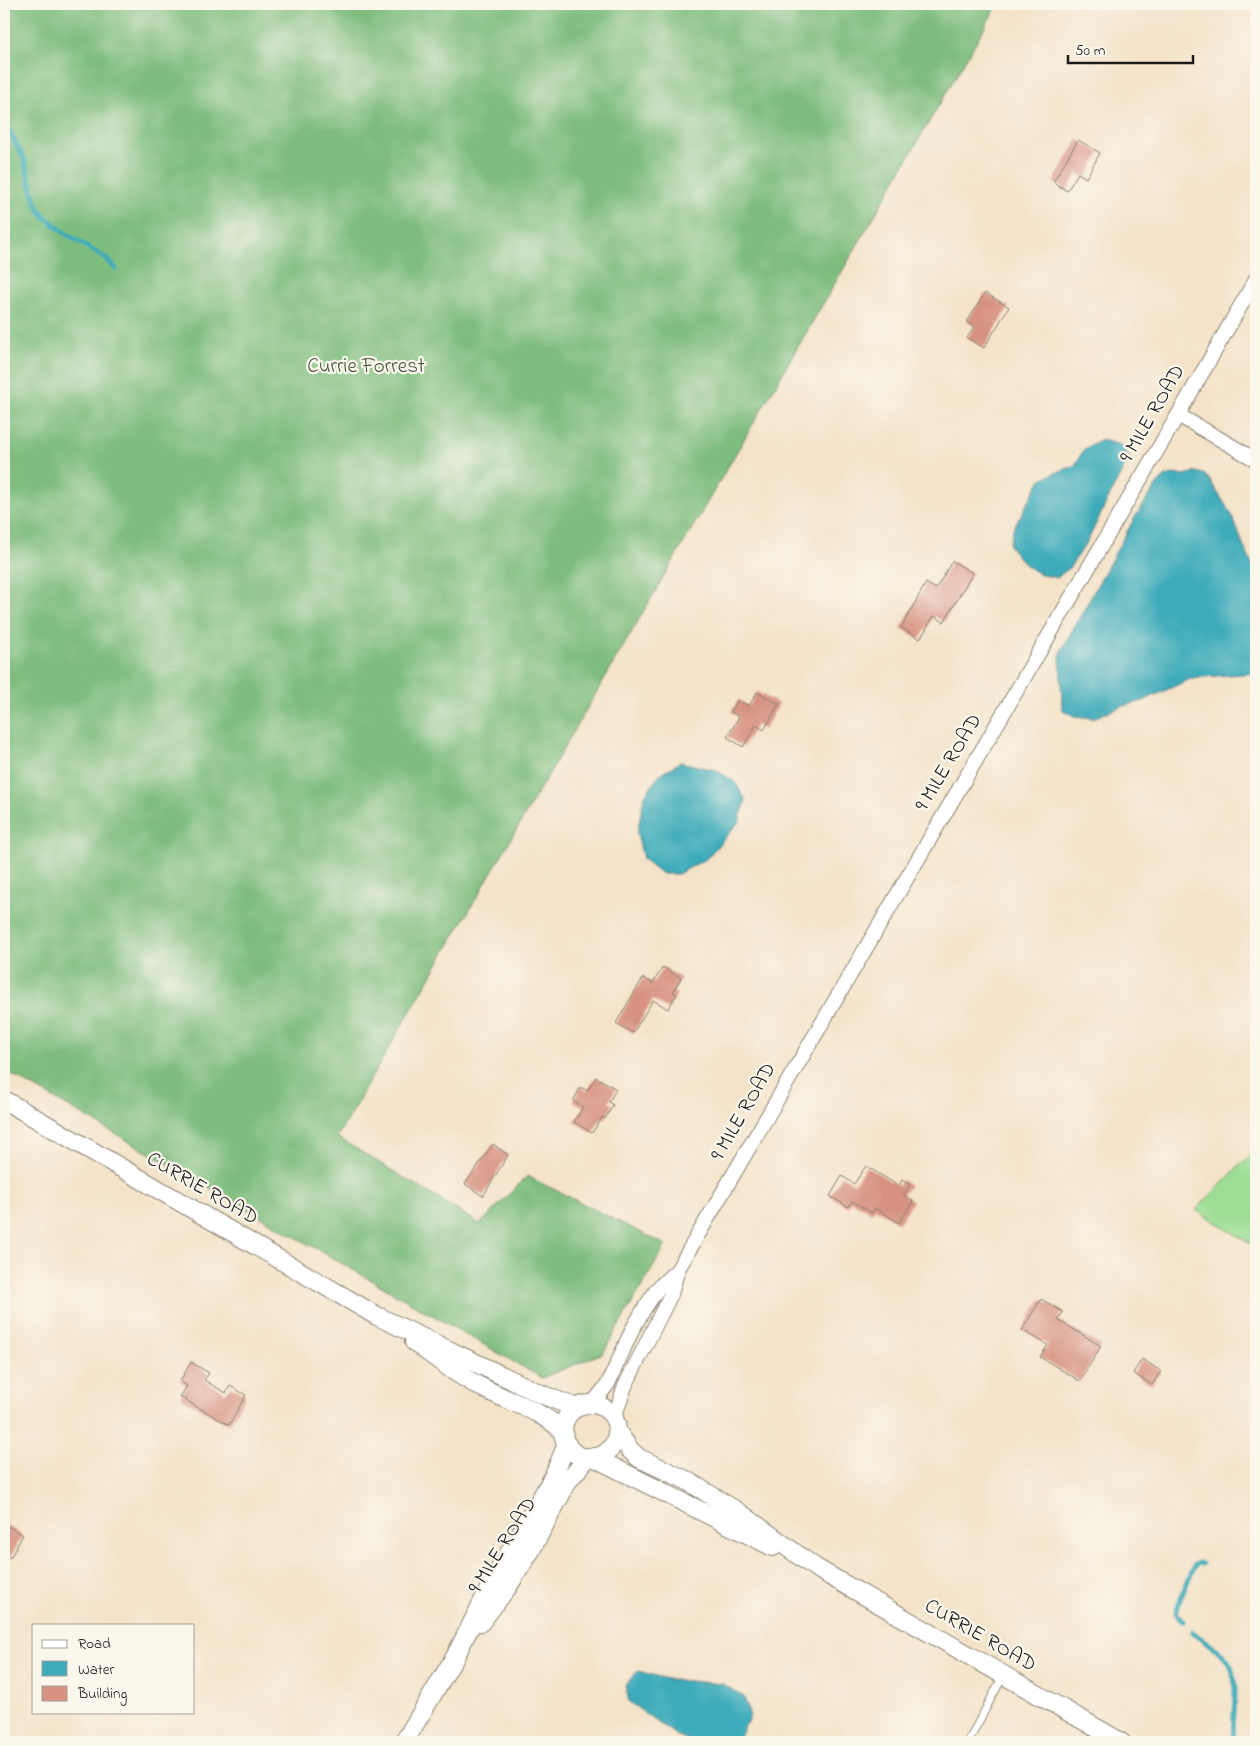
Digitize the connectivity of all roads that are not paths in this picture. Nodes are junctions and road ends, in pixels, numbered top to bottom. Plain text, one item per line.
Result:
1 (1256, 278) edge
2 (1178, 416) junction
3 (1256, 460) edge
4 (4, 1100) edge
5 (678, 1270) junction
6 (377, 1316) junction
7 (584, 1406) junction
8 (615, 1424) junction
9 (565, 1438) junction
10 (590, 1457) junction
11 (816, 1568) junction
12 (455, 1657) junction
13 (1004, 1675) junction
14 (404, 1742) edge
15 (968, 1742) edge
16 (1122, 1742) edge

1 - 2 street, 9 MILE ROAD
2 - 3 street
2 - 5 street, 9 MILE ROAD
4 - 6 street, CURRIE ROAD
5 - 7 street, 9 MILE ROAD
5 - 8 street, 9 MILE ROAD
6 - 7 street, CURRIE ROAD
6 - 9 street, CURRIE ROAD
7 - 8 street
7 - 9 street
8 - 10 street
8 - 11 street, CURRIE ROAD
9 - 10 street
9 - 12 street, 9 MILE ROAD
10 - 11 street, CURRIE ROAD
10 - 12 street, 9 MILE ROAD
11 - 13 street, CURRIE ROAD
12 - 14 street, 9 MILE ROAD
13 - 15 lane
13 - 16 street, CURRIE ROAD

